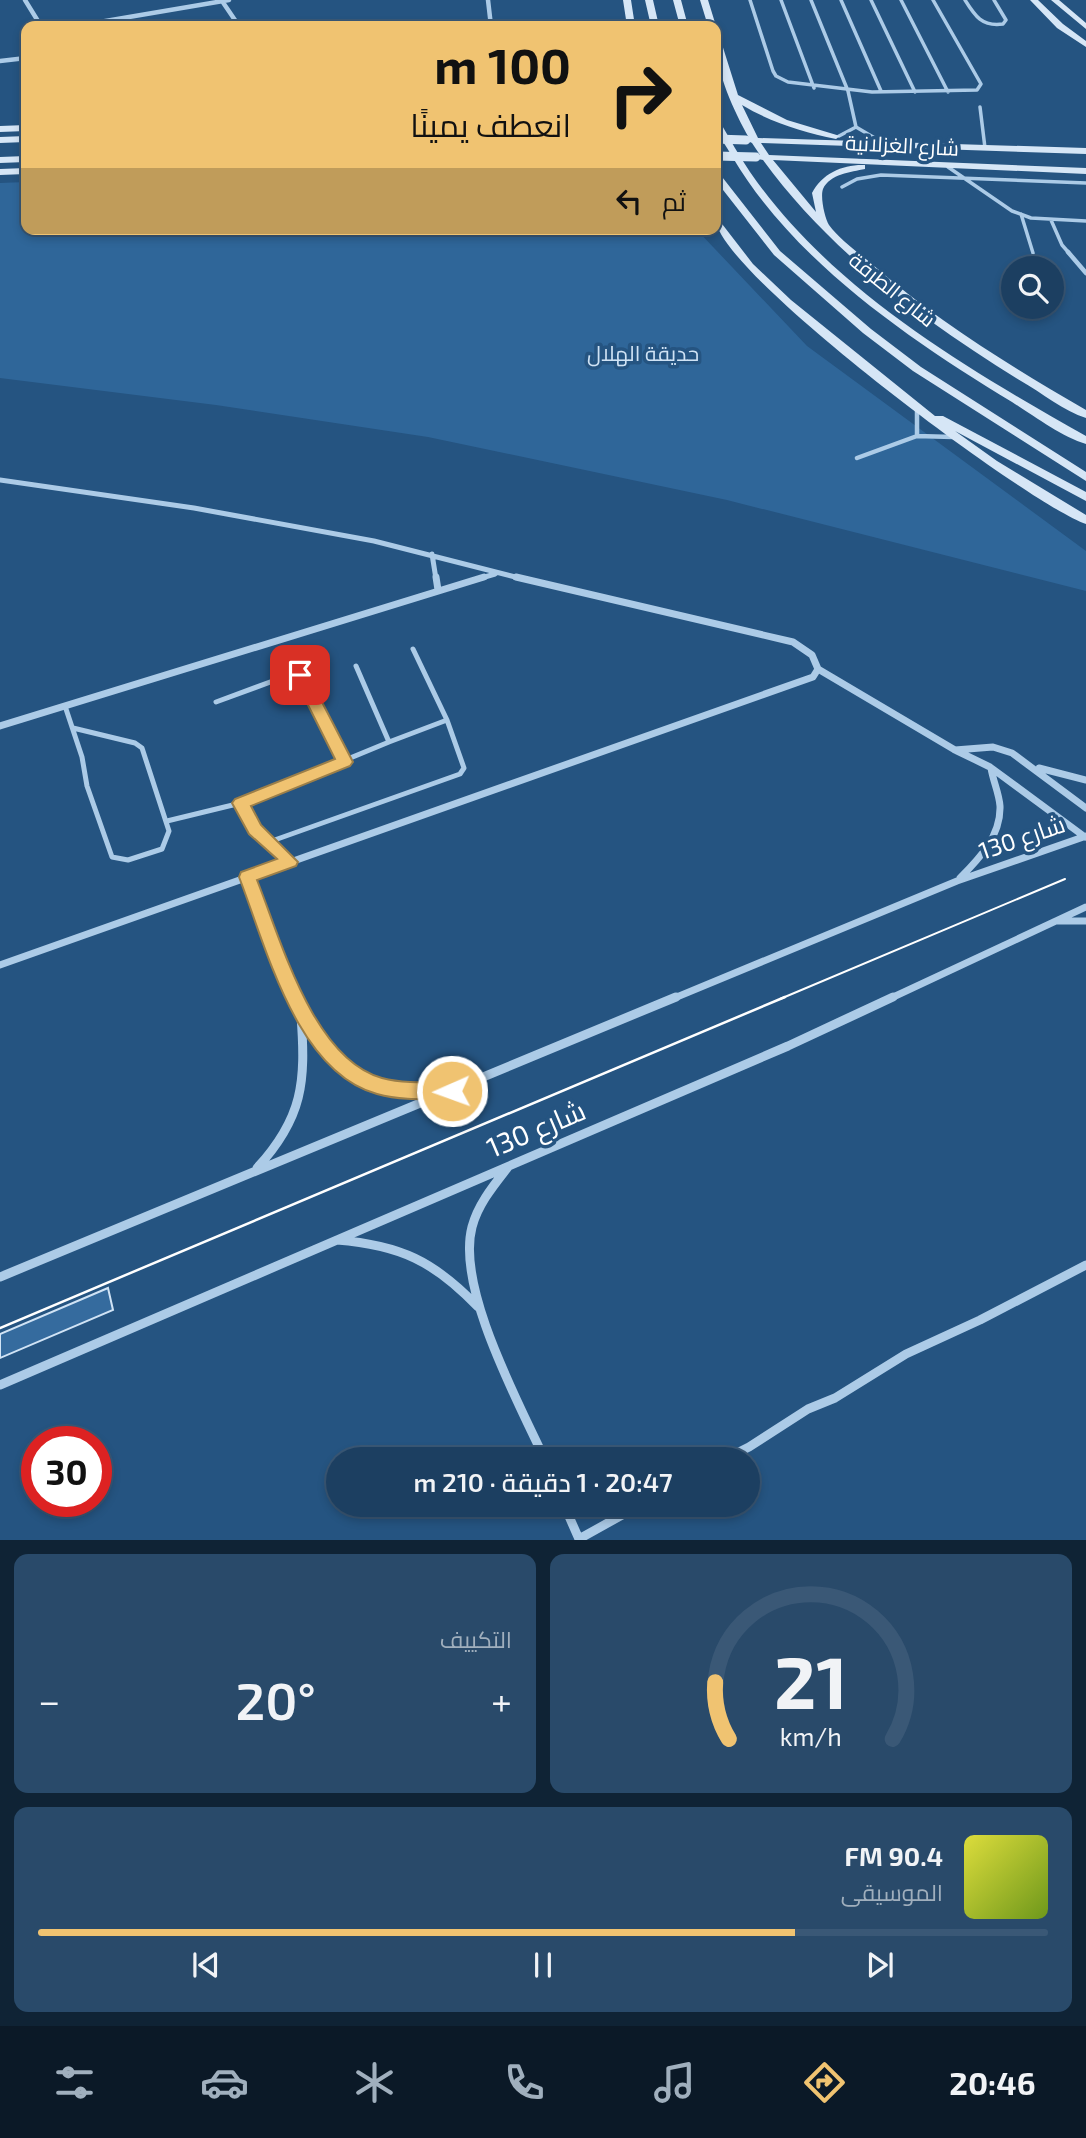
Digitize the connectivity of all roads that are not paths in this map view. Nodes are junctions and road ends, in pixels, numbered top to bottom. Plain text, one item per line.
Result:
1 (25, 0) edge
2 (229, 0) edge
3 (488, 0) edge
4 (626, 0) edge
5 (649, 0) edge
6 (677, 0) edge
7 (704, 0) edge
8 (750, 0) edge
9 (781, 0) edge
10 (811, 0) edge
11 (841, 0) edge
12 (871, 0) edge
13 (901, 0) edge
14 (933, 0) edge
15 (965, 0) edge
16 (994, 0) edge
17 (1034, 0) edge
18 (1055, 0) edge
19 (222, 1) edge
20 (38, 21) edge
21 (105, 21) edge
22 (236, 21) edge
23 (490, 21) edge
24 (630, 21) edge
25 (654, 21) edge
26 (683, 21) edge
27 (710, 21) edge
28 (1086, 27) edge
29 (1086, 45) edge
30 (721, 54) edge
31 (21, 59) edge
32 (0, 61) edge
33 (814, 88) junction
34 (848, 91) junction
35 (881, 92) junction
36 (915, 92) junction
37 (948, 92) junction
38 (734, 97) junction
39 (980, 107) dead end
40 (856, 127) junction
41 (21, 128) edge
42 (0, 129) edge
43 (721, 130) edge
44 (839, 136) junction
45 (21, 139) edge
46 (721, 139) edge
47 (0, 140) edge
48 (750, 140) junction
49 (886, 144) junction
50 (985, 148) junction
51 (1086, 151) edge
52 (721, 156) edge
53 (767, 157) junction
54 (21, 159) edge
55 (0, 160) edge
56 (902, 165) junction
57 (948, 167) junction
58 (21, 171) edge
59 (1086, 171) edge
60 (0, 172) edge
61 (967, 178) junction
62 (721, 181) edge
63 (1086, 183) edge
64 (842, 187) dead end
65 (1021, 214) junction
66 (1051, 220) junction
67 (1086, 221) edge
68 (825, 226) junction
69 (721, 228) edge
70 (1033, 254) dead end
71 (1086, 273) edge
72 (913, 406) junction
73 (1086, 415) edge
74 (917, 436) junction
75 (953, 437) junction
76 (1086, 441) edge
77 (857, 458) dead end
78 (1086, 477) edge
79 (0, 480) edge
80 (1086, 497) edge
81 (1086, 520) edge
82 (432, 554) junction
83 (496, 573) junction
84 (438, 590) junction
85 (413, 649) dead end
86 (356, 666) dead end
87 (818, 668) junction
88 (215, 702) dead end
89 (65, 706) junction
90 (447, 720) junction
91 (0, 726) edge
92 (73, 728) junction
93 (389, 742) junction
94 (955, 750) junction
95 (345, 762) junction
96 (1034, 766) junction
97 (990, 767) junction
98 (1086, 780) edge
99 (241, 803) junction
100 (1086, 807) edge
101 (167, 821) junction
102 (1086, 836) edge
103 (269, 842) junction
104 (290, 862) junction
105 (247, 877) junction
106 (957, 881) junction
107 (1086, 907) edge
108 (1053, 921) junction
109 (1086, 921) edge
110 (0, 965) edge
111 (301, 1015) junction
112 (452, 1091) junction
113 (508, 1166) junction
114 (255, 1171) junction
115 (333, 1240) junction
116 (1086, 1265) edge
117 (0, 1277) edge
118 (481, 1310) junction
119 (0, 1385) edge
120 (539, 1447) edge
121 (749, 1447) edge
122 (569, 1517) edge
123 (618, 1517) edge

1 - 20 street
2 - 19 street
3 - 23 street
4 - 24 main road
5 - 25 main road
6 - 26 main road
7 - 27 main road
8 - 33 lane
9 - 33 lane
10 - 34 lane
11 - 35 lane
12 - 36 lane
13 - 37 lane
14 - 37 lane
15 - 16 lane
17 - 29 main road
18 - 28 main road
19 - 21 street
19 - 22 street
30 - 38 main road
31 - 32 street
33 - 34 lane
34 - 35 lane
34 - 40 lane
35 - 36 lane
36 - 37 lane
38 - 44 main road
38 - 48 main road
39 - 50 lane
40 - 44 lane
40 - 49 lane
41 - 42 main road
43 - 76 main road, شارع الطرفة
44 - 49 main road
45 - 47 main road
46 - 48 main road, شارع الغزلانية, bridge
48 - 49 main road, شارع الغزلانية
48 - 53 main road
49 - 50 main road, شارع الغزلانية
50 - 51 main road, شارع الغزلانية
52 - 53 main road, شارع الغزلانية, bridge
53 - 56 main road, شارع الغزلانية
53 - 68 main road
54 - 55 main road
56 - 57 main road, شارع الغزلانية
56 - 68 main road
57 - 59 main road, شارع الغزلانية
57 - 61 lane
58 - 60 main road
61 - 63 lane
61 - 64 lane
61 - 65 lane
62 - 78 main road, شارع الطرفة
65 - 66 lane
65 - 70 lane
66 - 67 lane
66 - 71 lane
68 - 73 main road
69 - 72 main road
72 - 74 lane
72 - 75 main road
72 - 80 main road
74 - 75 lane
74 - 77 lane
75 - 81 main road
79 - 82 street
82 - 83 street
82 - 84 street
83 - 84 street
83 - 87 street
84 - 89 street
85 - 90 lane
86 - 93 lane
87 - 94 street
87 - 104 street
88 - 95 lane
89 - 91 street
89 - 92 lane
90 - 93 lane
90 - 103 lane
92 - 101 lane
92 - 101 lane
93 - 95 lane
94 - 96 street
94 - 97 street
95 - 99 lane
96 - 98 street
96 - 100 street
97 - 102 street
97 - 106 street
99 - 101 lane
99 - 103 lane
102 - 106 street, شارع 130
103 - 104 lane
104 - 105 street
105 - 110 street
105 - 111 street
106 - 112 street, شارع 130
107 - 108 street, شارع 130
108 - 109 street
108 - 113 street, شارع 130
111 - 112 street
111 - 114 street
112 - 114 street, شارع 130
113 - 115 street, شارع 130
113 - 118 street
114 - 117 street, شارع 130
115 - 118 street
115 - 119 street, شارع 130
116 - 121 street
118 - 120 street
122 - 123 street

